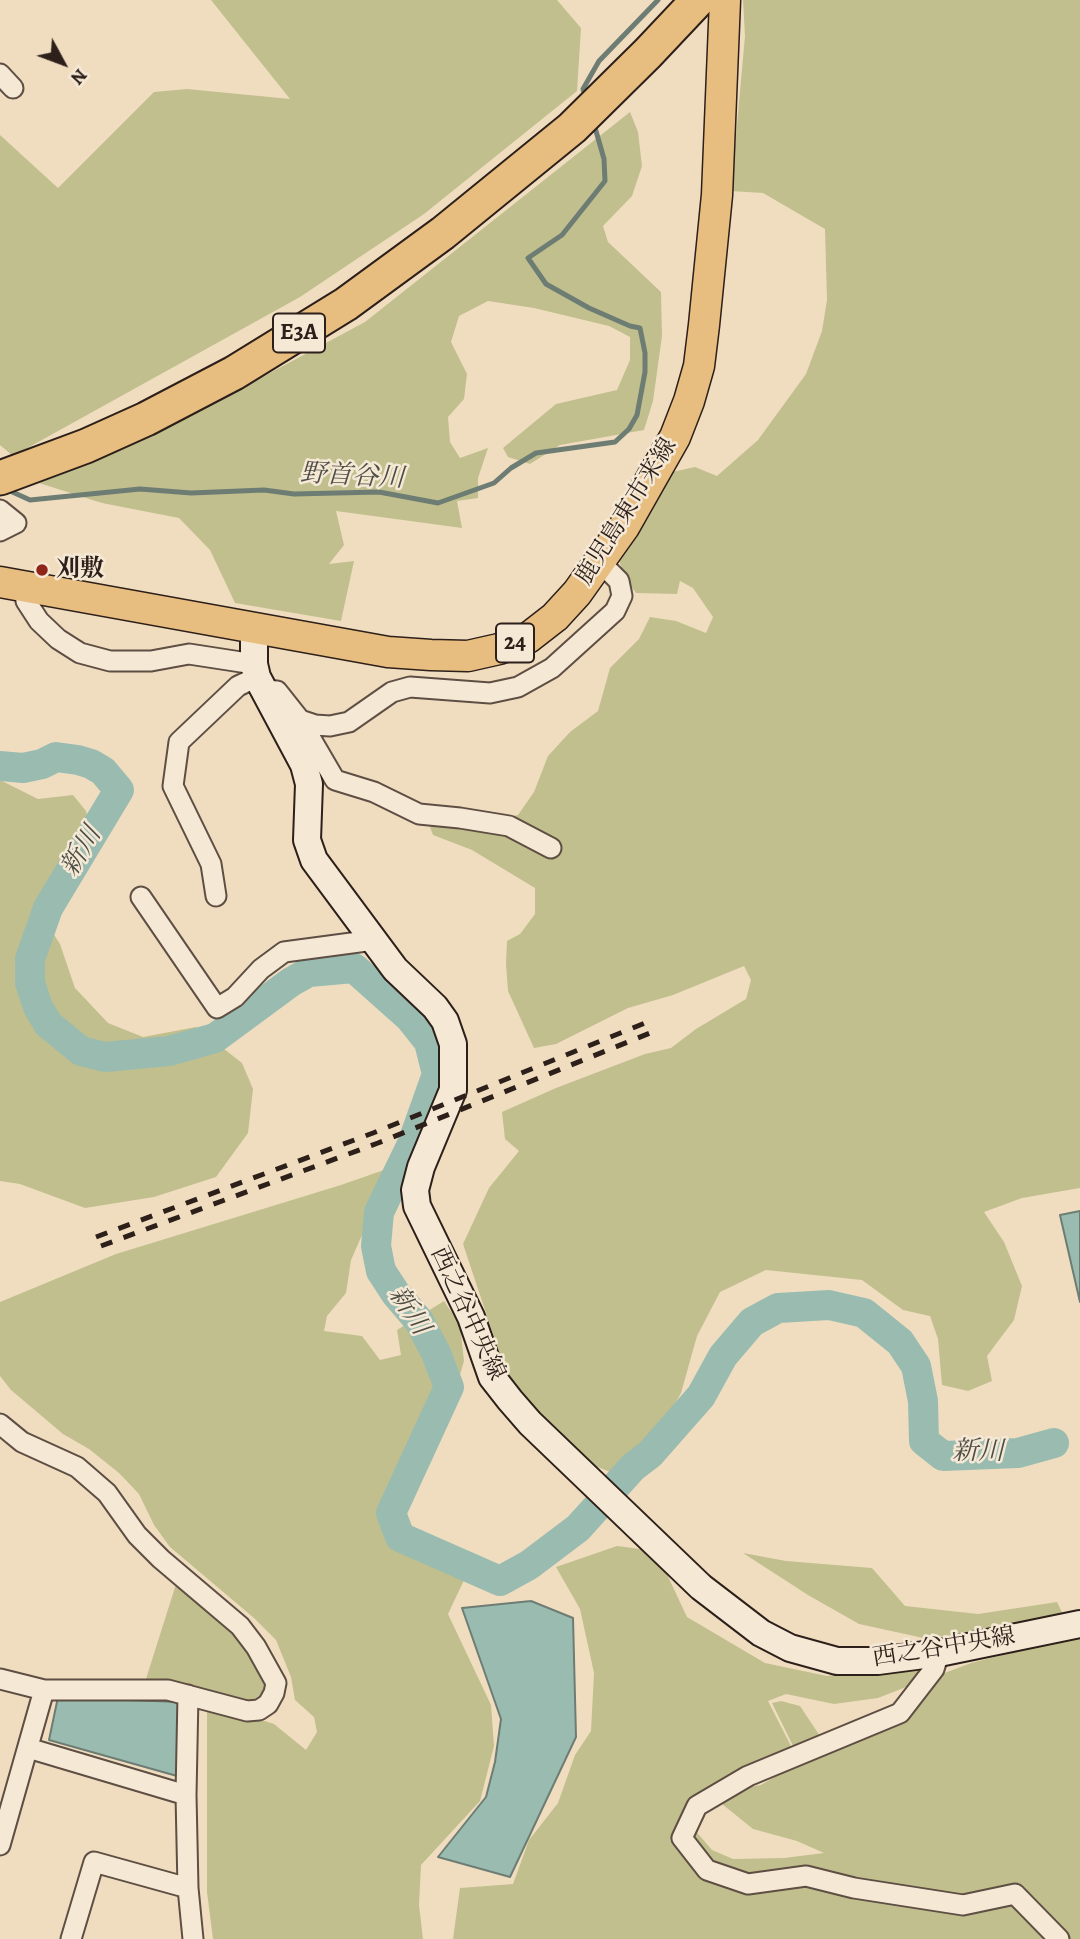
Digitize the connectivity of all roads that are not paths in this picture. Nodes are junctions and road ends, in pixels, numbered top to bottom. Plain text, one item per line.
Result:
1 (698, 0) edge
2 (725, 0) edge
3 (0, 478) edge
4 (0, 510) edge
5 (0, 531) edge
6 (600, 562) junction
7 (12, 584) edge
8 (254, 627) junction
9 (258, 677) junction
10 (300, 720) junction
11 (551, 848) dead end
12 (216, 895) dead end
13 (141, 897) dead end
14 (374, 940) junction
15 (0, 1424) edge
16 (1080, 1624) edge
17 (939, 1653) junction
18 (0, 1679) edge
19 (44, 1690) junction
20 (188, 1695) junction
21 (28, 1748) junction
22 (186, 1795) junction
23 (0, 1845) edge
24 (188, 1888) junction
25 (73, 1938) edge
26 (193, 1939) edge
27 (1059, 1939) edge

1 - 3 highway, E3A
2 - 6 main road, 鹿児島東市来線 / 24
4 - 5 street
6 - 8 main road, 鹿児島東市来線 / 24
6 - 10 street
7 - 8 main road, 鹿児島東市来線 / 24
7 - 9 street
8 - 9 street, 西之谷中央線
9 - 10 street
9 - 12 street
9 - 14 street, 西之谷中央線
10 - 11 street
13 - 14 street
14 - 17 street, 西之谷中央線
15 - 20 street
16 - 17 street, 西之谷中央線
17 - 27 street
18 - 19 street
19 - 20 street
19 - 21 street
20 - 22 street
21 - 22 street
21 - 23 street
22 - 24 street
24 - 25 street
24 - 26 street

